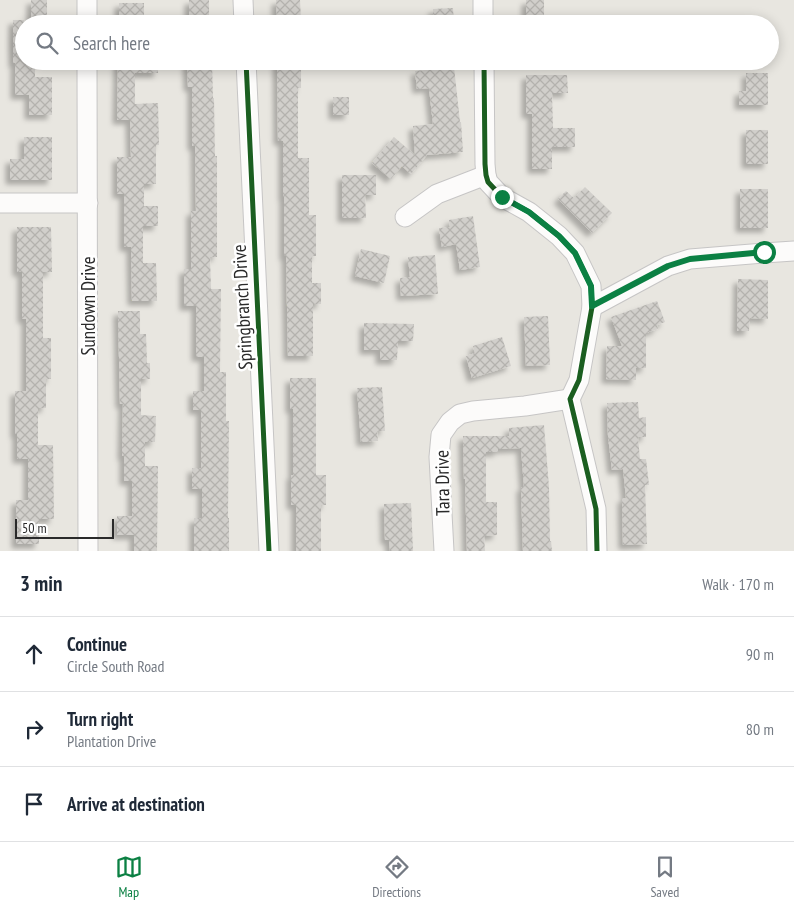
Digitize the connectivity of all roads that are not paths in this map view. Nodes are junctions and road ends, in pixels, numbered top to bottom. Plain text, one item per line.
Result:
1 (87, 0) edge
2 (243, 0) edge
3 (483, 0) edge
4 (87, 15) edge
5 (244, 15) edge
6 (483, 15) edge
7 (87, 70) edge
8 (246, 70) edge
9 (484, 70) edge
10 (486, 175) junction
11 (0, 202) edge
12 (88, 202) junction
13 (404, 217) dead end
14 (794, 251) edge
15 (592, 306) junction
16 (570, 399) junction
17 (88, 551) edge
18 (269, 551) edge
19 (444, 551) edge
20 (597, 551) edge

1 - 4 street
2 - 5 street
3 - 6 street
7 - 12 street, Sundown Drive
8 - 18 street, Springbranch Drive
9 - 10 street
10 - 13 street
10 - 15 street
11 - 12 street
12 - 17 street, Sundown Drive
14 - 15 street
15 - 16 street
16 - 19 street, Tara Drive
16 - 20 street

